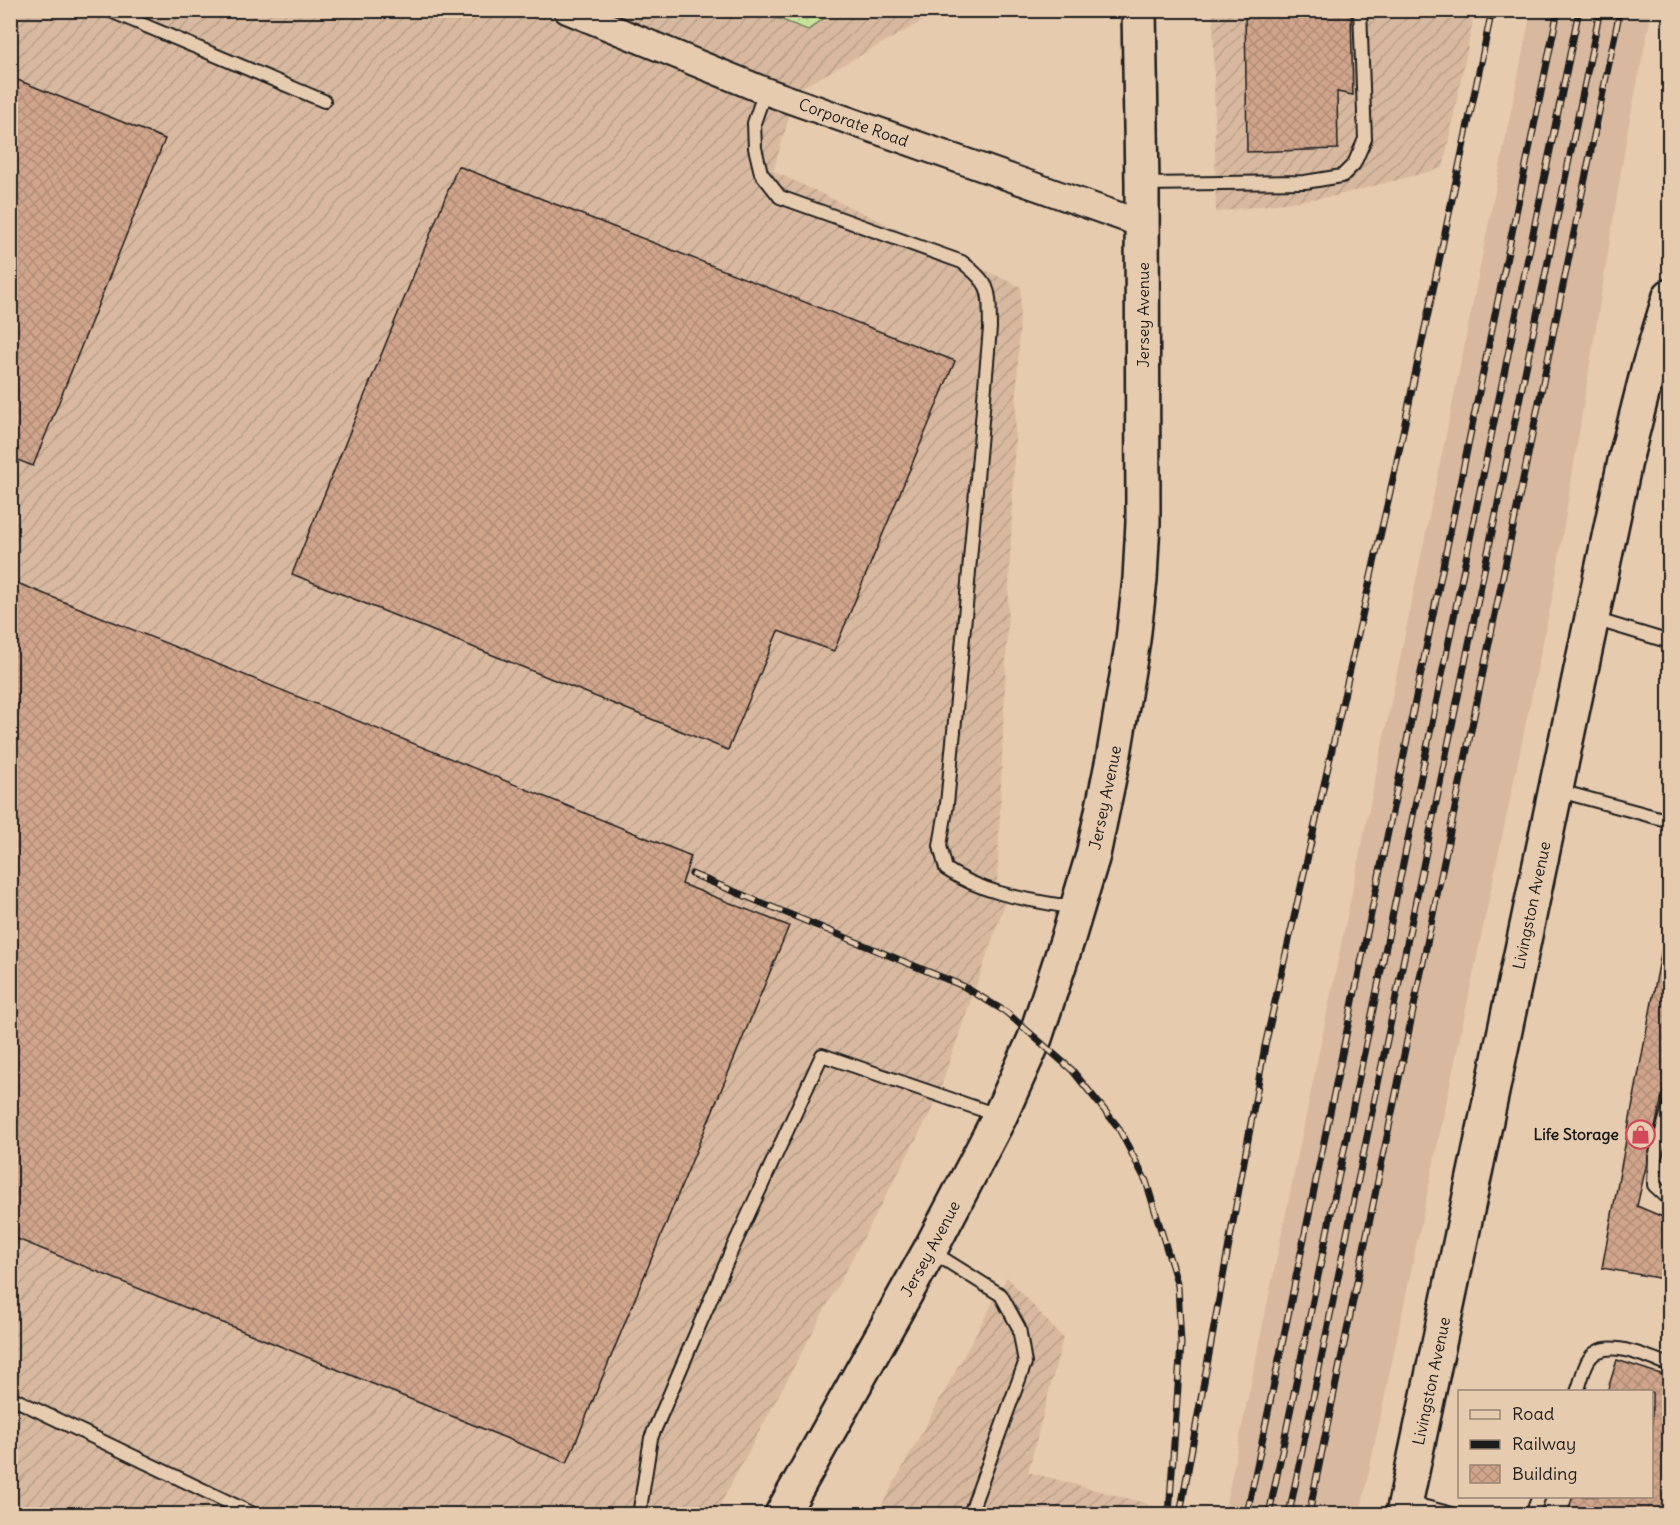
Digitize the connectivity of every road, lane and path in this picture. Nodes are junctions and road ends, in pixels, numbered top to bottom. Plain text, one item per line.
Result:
1 (108, 10) edge
2 (567, 10) edge
3 (1139, 10) edge
4 (1360, 10) edge
5 (765, 91) junction
6 (324, 101) dead end
7 (1142, 184) junction
8 (1143, 224) junction
9 (1670, 296) edge
10 (1590, 618) junction
11 (1670, 642) edge
12 (1555, 789) junction
13 (1670, 821) edge
14 (1077, 909) junction
15 (1670, 1104) edge
16 (1000, 1116) junction
17 (1670, 1200) edge
18 (930, 1250) junction
19 (1670, 1365) edge
20 (1578, 1390) edge
21 (10, 1397) edge
22 (1539, 1498) edge
23 (1404, 1508) edge
24 (643, 1513) edge
25 (253, 1515) edge
26 (782, 1515) edge
27 (970, 1515) edge
28 (1452, 1515) edge
29 (1532, 1515) edge

1 - 6 lane
2 - 5 street, Corporate Road
3 - 7 main road, Jersey Avenue
4 - 7 lane
5 - 8 street, Corporate Road
5 - 14 lane
7 - 8 main road, Jersey Avenue
8 - 14 main road, Jersey Avenue
9 - 10 main road, Livingston Avenue
10 - 11 lane
10 - 12 main road, Livingston Avenue
12 - 13 lane
12 - 23 main road, Livingston Avenue
14 - 16 main road, Jersey Avenue
15 - 17 lane
16 - 18 main road, Jersey Avenue
16 - 24 lane
18 - 26 main road, Jersey Avenue
18 - 27 lane
19 - 20 lane
21 - 25 lane
22 - 29 lane
23 - 28 lane

